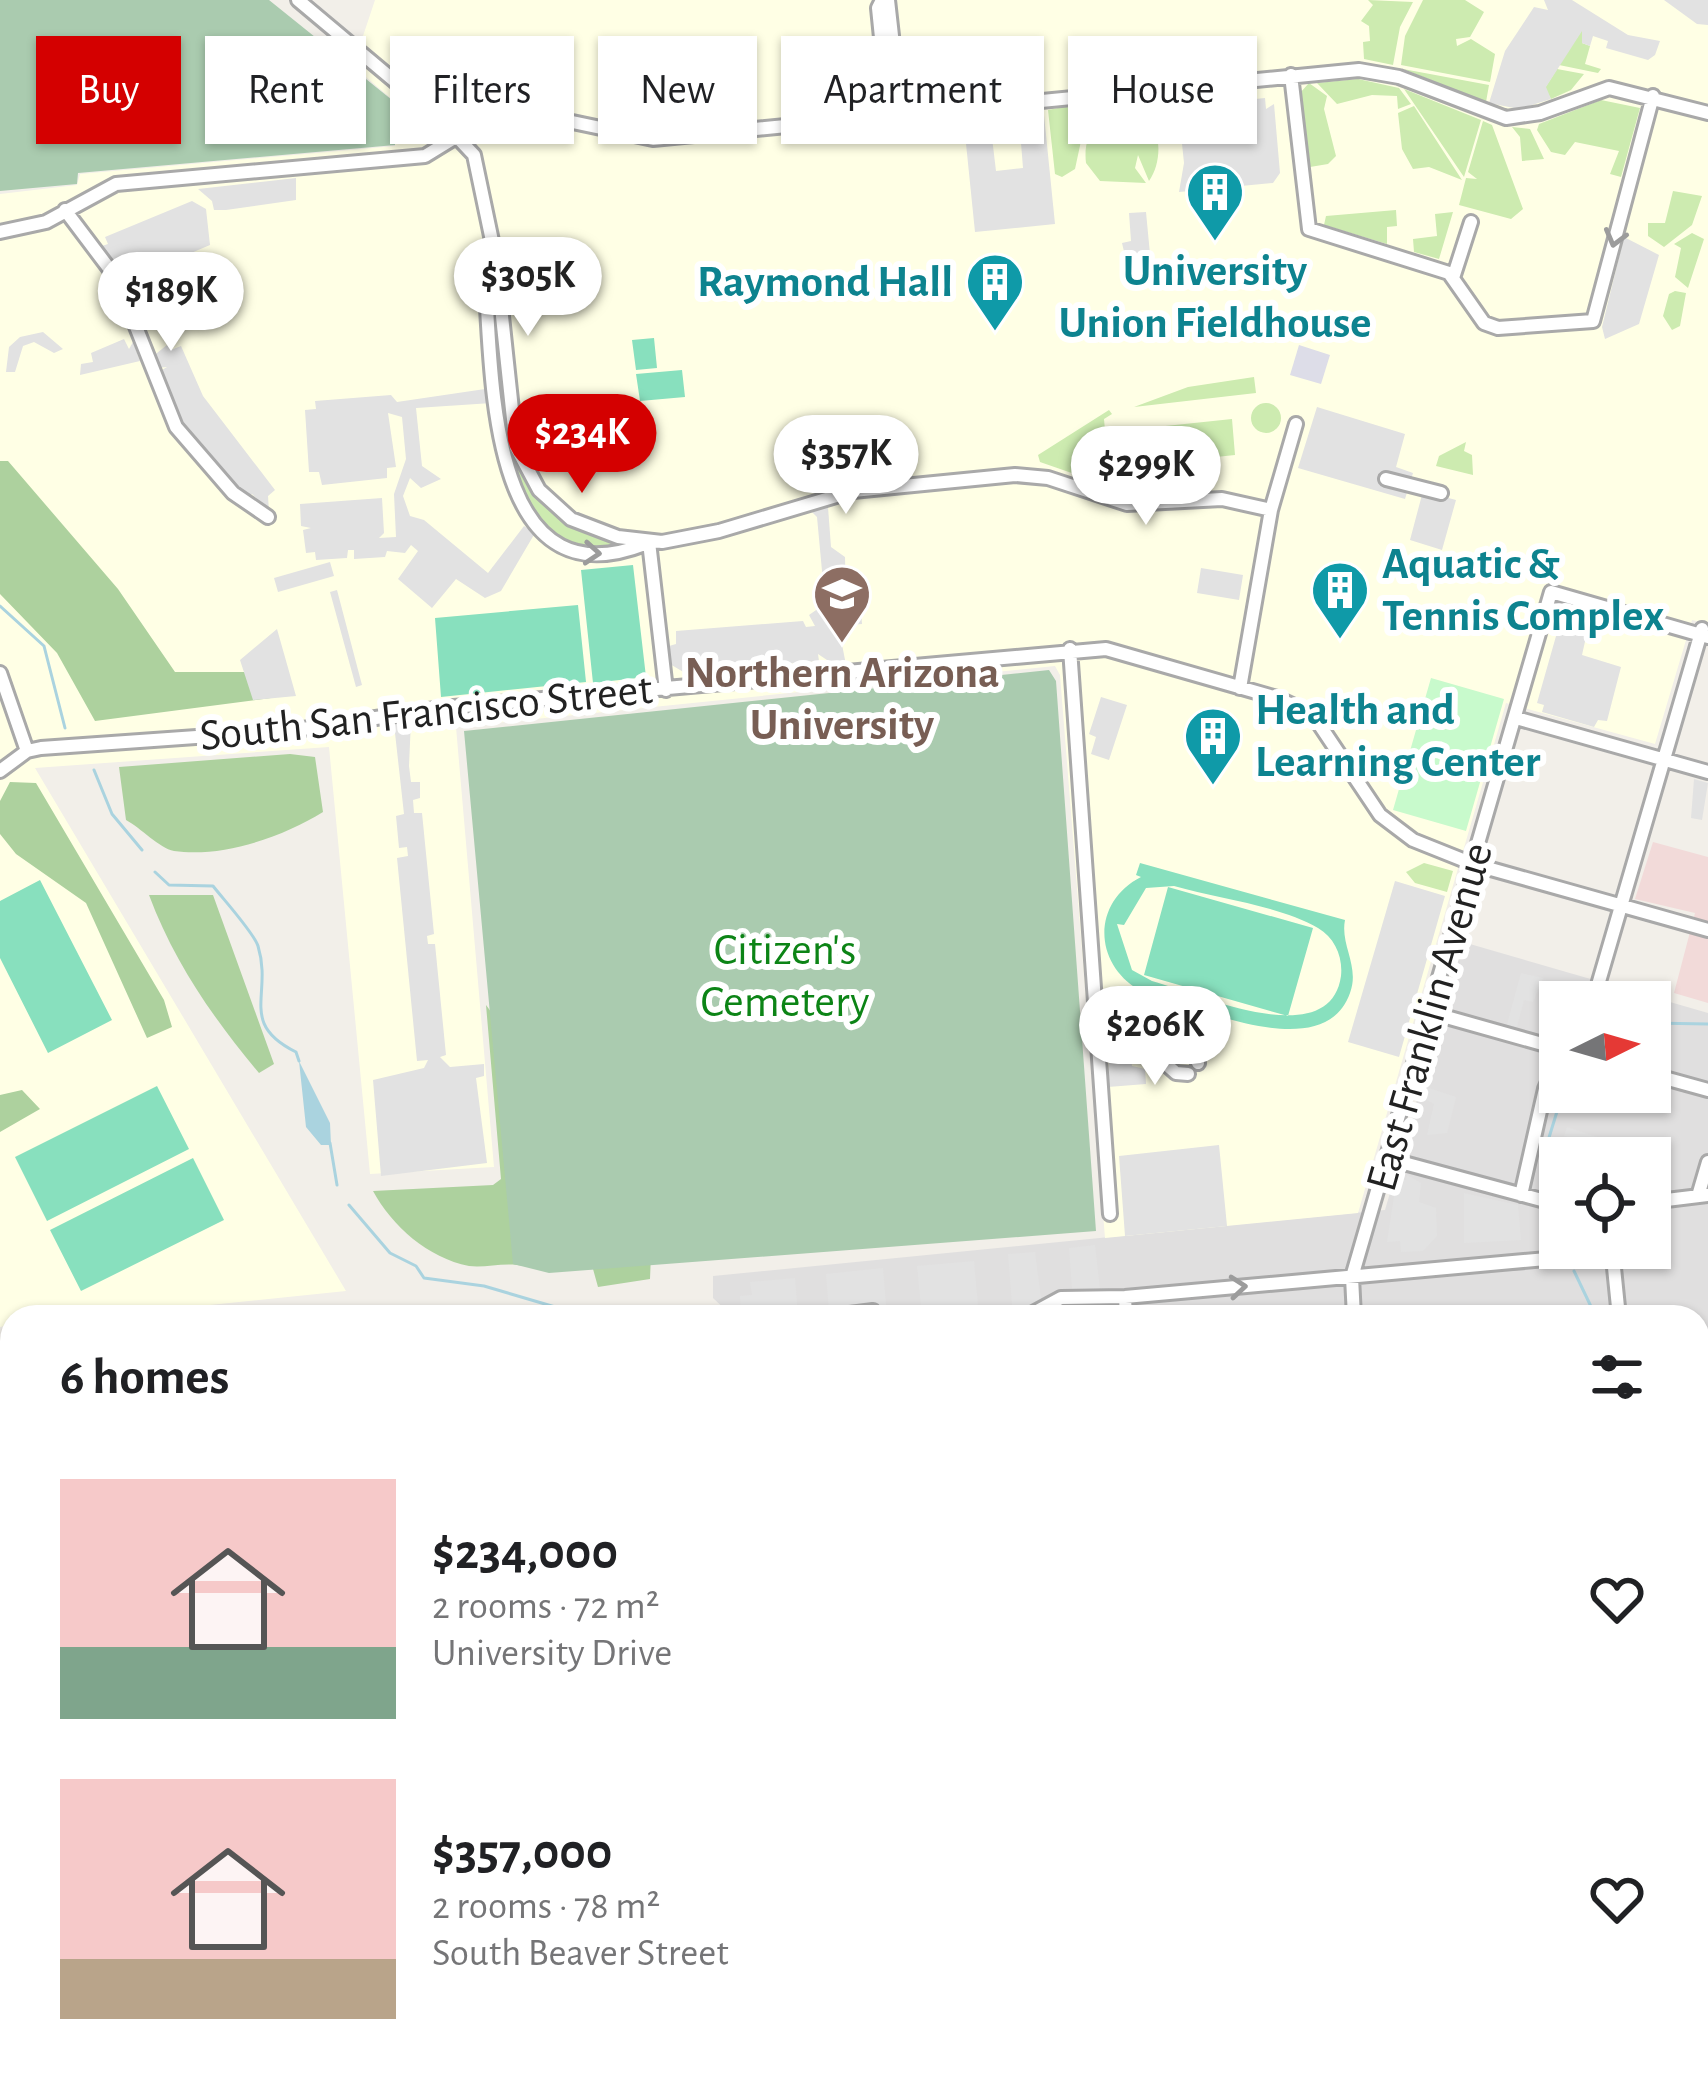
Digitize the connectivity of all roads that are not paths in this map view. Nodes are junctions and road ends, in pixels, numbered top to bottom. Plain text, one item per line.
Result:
1 (298, 0) edge
2 (885, 0) edge
3 (888, 36) edge
4 (1291, 75) junction
5 (390, 79) edge
6 (1653, 96) junction
7 (1044, 101) edge
8 (1708, 113) edge
9 (574, 123) edge
10 (781, 127) edge
11 (445, 144) edge
12 (464, 144) edge
13 (65, 210) junction
14 (1471, 222) dead end
15 (0, 232) edge
16 (490, 251) junction
17 (1453, 278) junction
18 (1296, 424) dead end
19 (1386, 478) dead end
20 (1441, 494) dead end
21 (1271, 510) junction
22 (268, 518) dead end
23 (649, 542) junction
24 (1704, 633) edge
25 (1070, 649) junction
26 (0, 673) edge
27 (1240, 688) junction
28 (666, 690) junction
29 (1516, 718) junction
30 (27, 751) junction
31 (1663, 759) junction
32 (0, 771) edge
33 (1708, 772) edge
34 (1473, 864) junction
35 (1622, 905) junction
36 (1708, 930) edge
37 (1599, 981) edge
38 (1095, 1011) junction
39 (1432, 1013) junction
40 (1097, 1043) junction
41 (1126, 1043) junction
42 (1171, 1046) junction
43 (1539, 1046) edge
44 (1154, 1053) junction
45 (1167, 1065) junction
46 (1671, 1080) edge
47 (1708, 1090) edge
48 (1540, 1113) edge
49 (1389, 1160) junction
50 (1708, 1162) edge
51 (1522, 1195) junction
52 (1703, 1195) edge
53 (1539, 1199) edge
54 (1671, 1199) edge
55 (1110, 1214) dead end
56 (1539, 1258) edge
57 (1615, 1269) edge
58 (1352, 1277) junction
59 (1125, 1298) junction
60 (1048, 1305) edge
61 (1125, 1305) edge
62 (1353, 1305) edge
63 (1618, 1305) edge

1 - 5 street
2 - 3 street
4 - 6 street
4 - 7 street
4 - 17 street
6 - 8 street
6 -> 17 street
9 - 10 street
11 - 13 street
12 - 16 street
13 - 15 street
13 - 22 street
14 - 17 street
16 - 23 street
16 -> 23 street
18 - 21 street
19 - 20 street
21 - 23 street
21 - 27 street
23 - 28 street
24 - 29 street, East Franklin Avenue
24 - 31 street
25 - 27 street, South San Francisco Street
25 - 28 street, South San Francisco Street
25 - 38 street
26 - 30 street
27 - 34 street, South San Francisco Street
28 - 30 street, South San Francisco Street
29 - 31 street
29 - 34 street, East Franklin Avenue
30 - 32 street
31 - 33 street
31 - 35 street
34 - 35 street, South San Francisco Street
34 - 39 street, East Franklin Avenue
35 - 36 street, South San Francisco Street
35 - 37 street
38 - 40 street
38 - 41 street
39 - 43 street
39 - 49 street, East Franklin Avenue
40 - 41 street
40 - 55 street
41 - 44 street
42 - 44 street
42 - 45 street
42 - 45 street
44 - 45 street
46 - 47 street
48 - 51 street
49 - 51 street
49 - 58 street, East Franklin Avenue
50 - 52 street
51 - 53 street
52 - 54 street
56 - 58 street
57 - 63 street
59 -> 58 street
58 - 62 street, East Franklin Avenue
59 - 60 street
59 - 61 street

